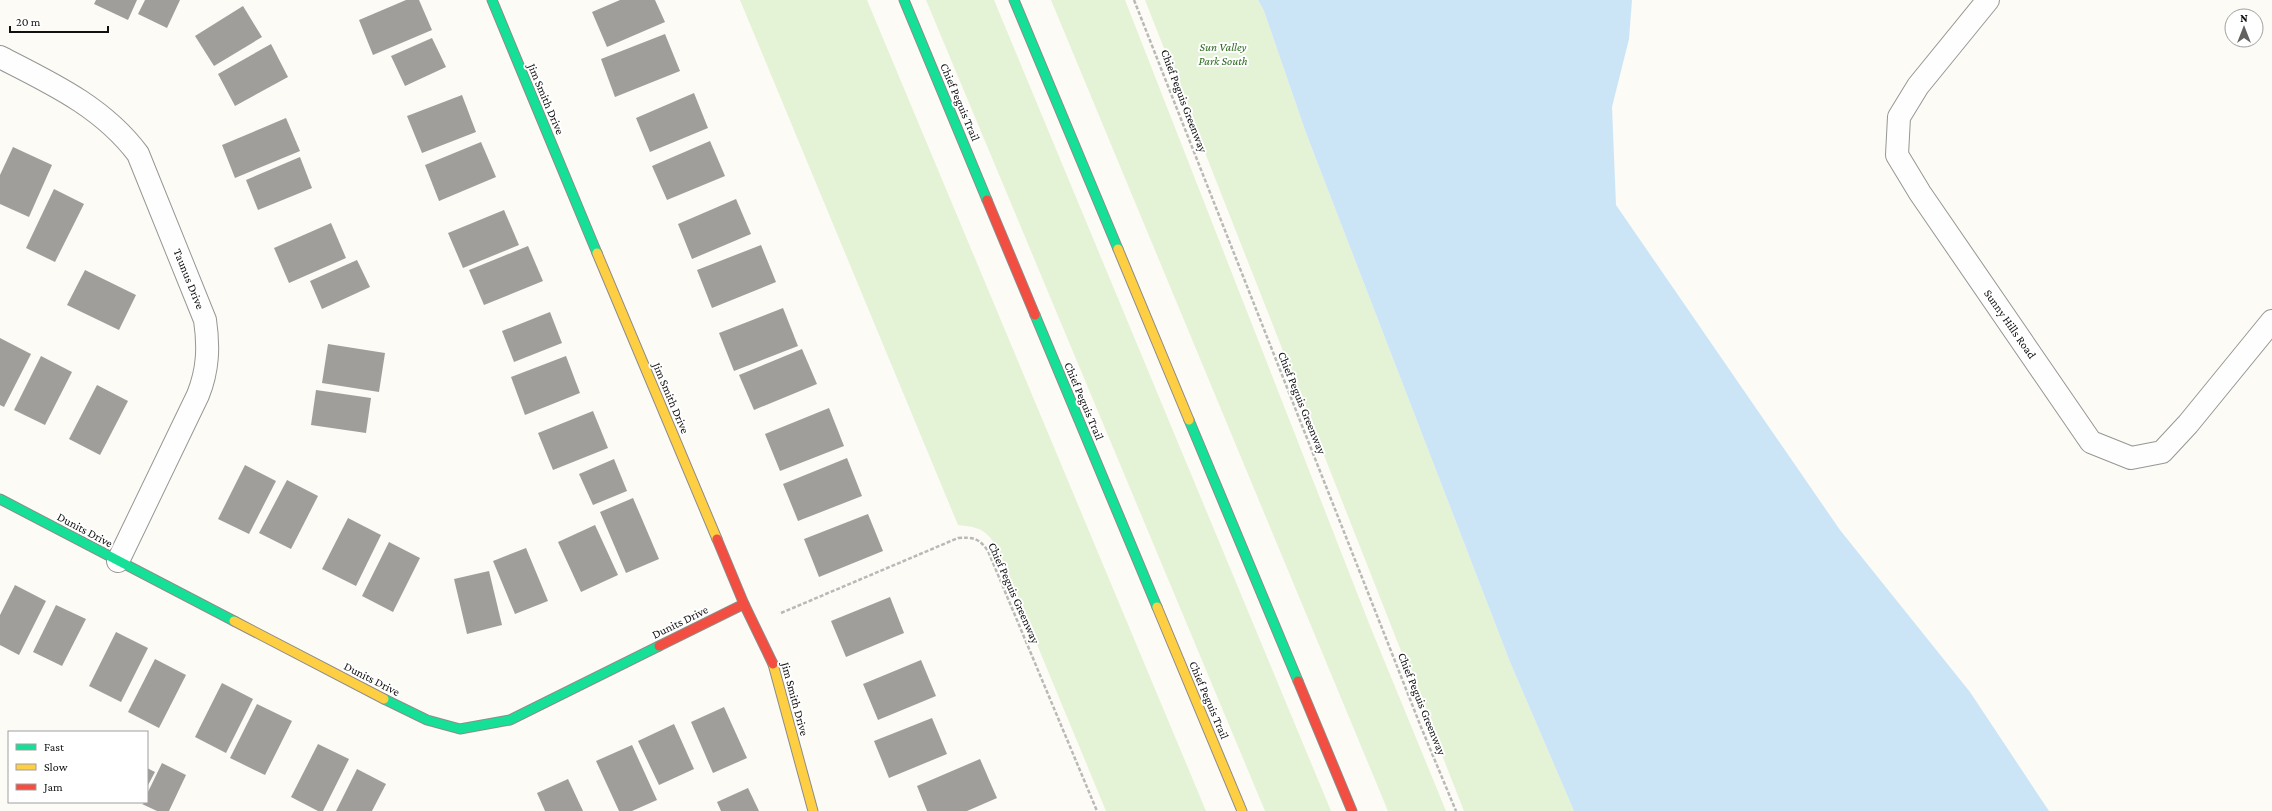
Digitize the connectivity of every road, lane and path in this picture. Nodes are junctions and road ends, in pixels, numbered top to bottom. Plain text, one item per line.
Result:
1 (492, 0) edge
2 (904, 0) edge
3 (1014, 0) edge
4 (1134, 0) edge
5 (1988, 0) edge
6 (0, 57) edge
7 (2272, 321) edge
8 (0, 499) edge
9 (118, 561) junction
10 (744, 604) junction
11 (754, 624) junction
12 (813, 811) edge
13 (1097, 811) edge
14 (1242, 811) edge
15 (1352, 811) edge
16 (1456, 811) edge

1 - 10 main road, Jim Smith Drive
2 - 14 main road, Chief Peguis Trail
3 - 15 main road
4 - 16 path, Chief Peguis Greenway
5 - 7 street, Sunny Hills Road
6 - 9 street, Taunus Drive
8 - 9 main road, Dunits Drive
9 - 10 main road, Dunits Drive
10 - 11 main road, Jim Smith Drive
11 - 12 main road, Jim Smith Drive
11 - 13 path, Chief Peguis Greenway

